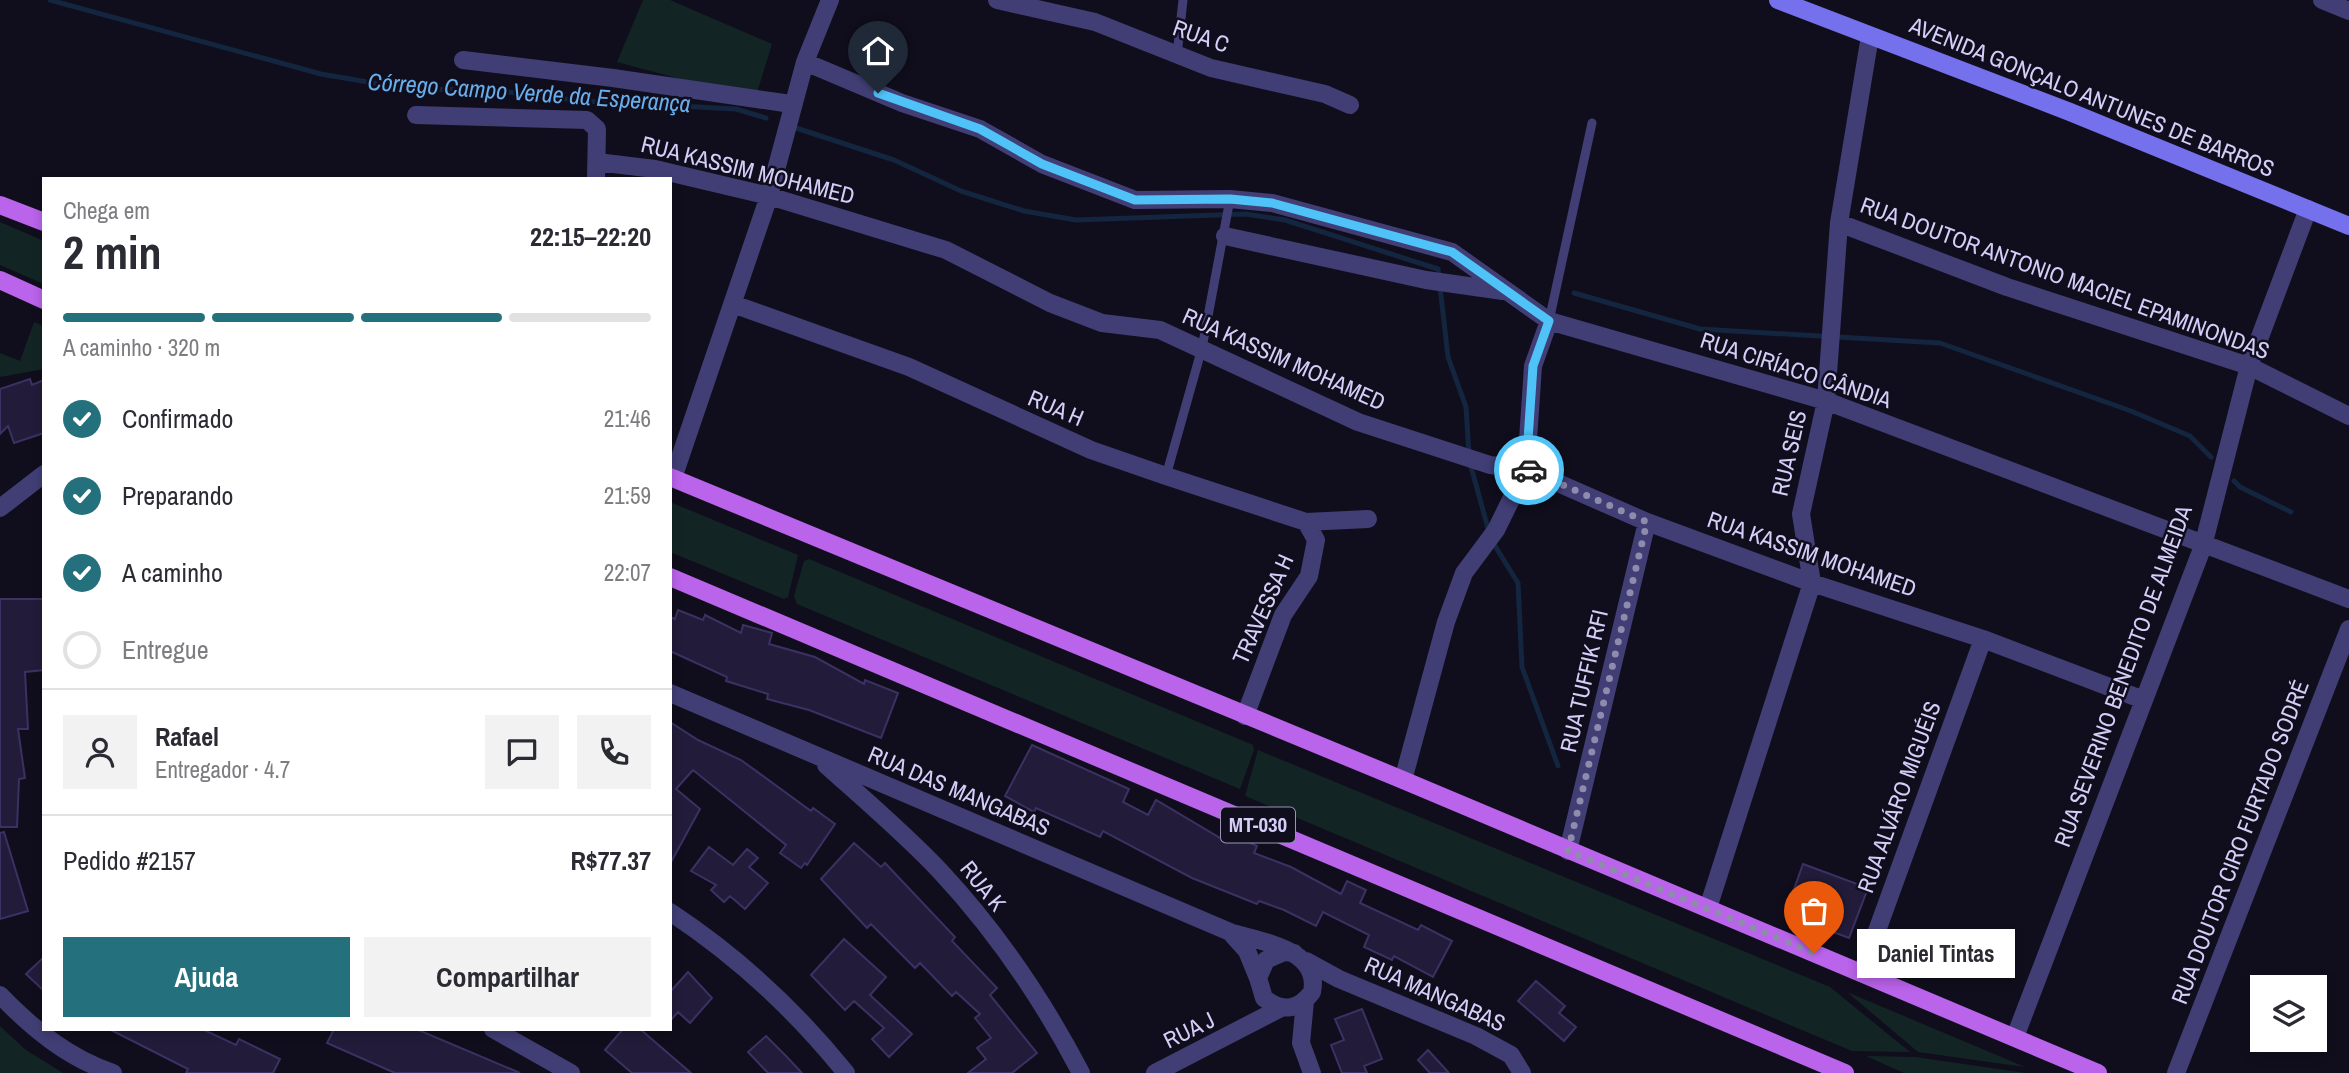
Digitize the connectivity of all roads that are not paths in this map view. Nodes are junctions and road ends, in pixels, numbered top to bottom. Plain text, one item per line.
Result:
1 (830, 0) edge
2 (997, 0) edge
3 (1183, 0) edge
4 (1778, 0) edge
5 (2322, 0) edge
6 (2349, 10) edge
7 (1870, 36) junction
8 (1177, 55) junction
9 (463, 60) dead end
10 (804, 62) junction
11 (791, 104) junction
12 (1350, 105) dead end
13 (415, 116) dead end
14 (1592, 123) dead end
15 (597, 170) edge
16 (769, 196) junction
17 (1230, 200) junction
18 (0, 205) edge
19 (2308, 209) junction
20 (42, 221) edge
21 (1839, 223) junction
22 (2349, 226) edge
23 (1226, 227) junction
24 (0, 280) edge
25 (1505, 292) junction
26 (42, 299) edge
27 (733, 304) junction
28 (1549, 321) junction
29 (1202, 348) junction
30 (2249, 366) junction
31 (1826, 401) junction
32 (2349, 416) edge
33 (1526, 469) junction
34 (42, 476) edge
35 (1166, 476) junction
36 (672, 477) edge
37 (0, 508) edge
38 (1368, 519) dead end
39 (1306, 522) junction
40 (1647, 522) junction
41 (2203, 546) junction
42 (672, 578) edge
43 (1812, 583) junction
44 (2349, 599) edge
45 (2349, 629) edge
46 (1983, 639) junction
47 (672, 694) edge
48 (2141, 699) junction
49 (1245, 716) junction
50 (815, 755) junction
51 (1403, 780) junction
52 (1568, 851) junction
53 (1708, 908) junction
54 (672, 914) edge
55 (1230, 932) junction
56 (1300, 957) junction
57 (1862, 972) junction
58 (1339, 979) junction
59 (1259, 984) junction
60 (0, 995) edge
61 (1309, 997) junction
62 (1283, 1008) junction
63 (1243, 1030) junction
64 (496, 1031) edge
65 (2015, 1037) junction
66 (1301, 1043) junction
67 (113, 1073) edge
68 (571, 1073) edge
69 (846, 1073) edge
70 (1081, 1073) edge
71 (1155, 1073) edge
72 (1312, 1073) edge
73 (1522, 1073) edge
74 (1845, 1073) edge
75 (2098, 1073) edge
76 (2176, 1073) edge

1 - 10 street
2 - 8 street, RUA C
3 - 8 lane
4 - 7 main road, AVENIDA GONÇALO ANTUNES DE BARROS
5 - 6 street
7 - 19 main road, AVENIDA GONÇALO ANTUNES DE BARROS
7 - 21 street, RUA SEIS
8 - 12 street, RUA C
9 - 11 street
10 - 11 street
10 - 17 street, RUA CIRÍACO CÂNDIA
11 - 16 street
13 - 15 street, RUA KASSIM MOHAMED
14 - 28 lane
15 - 16 street, RUA KASSIM MOHAMED
16 - 27 street
16 - 29 street, RUA KASSIM MOHAMED
17 - 23 lane
17 - 25 street, RUA CIRÍACO CÂNDIA
18 - 20 main road
19 - 22 main road, AVENIDA GONÇALO ANTUNES DE BARROS
19 - 30 street, RUA SEVERINO BENEDITO DE ALMEIDA
21 - 30 street, RUA DOUTOR ANTONIO MACIEL EPAMINONDAS
21 - 31 street, RUA SEIS
23 - 25 street
23 - 29 lane
24 - 26 main road
25 - 28 street, RUA CIRÍACO CÂNDIA
27 - 35 street, RUA H
27 - 36 street
28 - 31 street, RUA CIRÍACO CÂNDIA
28 - 33 street
29 - 33 street, RUA KASSIM MOHAMED
29 - 35 lane
30 - 32 street, RUA DOUTOR ANTONIO MACIEL EPAMINONDAS
30 - 41 street, RUA SEVERINO BENEDITO DE ALMEIDA
31 - 41 street, RUA CIRÍACO CÂNDIA
31 - 43 street, RUA SEIS
33 - 40 street, RUA KASSIM MOHAMED
33 - 51 street
34 - 37 street
35 - 39 street, RUA H
36 - 49 main road
38 - 39 street, RUA H
39 - 49 street, TRAVESSA H
40 - 43 street, RUA KASSIM MOHAMED
40 - 52 street, RUA TUFFIK RFI
41 - 44 street, RUA CIRÍACO CÂNDIA
41 - 48 street, RUA SEVERINO BENEDITO DE ALMEIDA
42 - 74 main road, MT-030
43 - 46 street, RUA KASSIM MOHAMED
43 - 53 street, RUA SEIS
45 - 76 street, RUA DOUTOR CIRO FURTADO SODRÉ
46 - 48 street, RUA KASSIM MOHAMED
46 - 57 street, RUA ALVÁRO MIGUÉIS
47 - 50 street, RUA DAS MANGABAS
48 - 65 street, RUA SEVERINO BENEDITO DE ALMEIDA
49 - 51 main road
50 - 55 street, RUA DAS MANGABAS
50 - 70 street, RUA K
51 - 52 main road
52 - 53 main road
53 - 57 main road
54 - 69 street
55 - 56 street, RUA DAS MANGABAS
55 - 59 street
56 - 58 street, RUA MANGABAS
56 - 59 street
56 - 61 street
57 - 65 main road
58 - 61 street
58 - 73 street, RUA MANGABAS
59 - 62 street
59 - 63 street
60 - 67 street
61 - 62 street
61 - 66 street
62 - 63 street, RUA J
62 - 66 street
63 - 71 street, RUA J
64 - 68 street
65 - 75 main road
66 - 72 street

